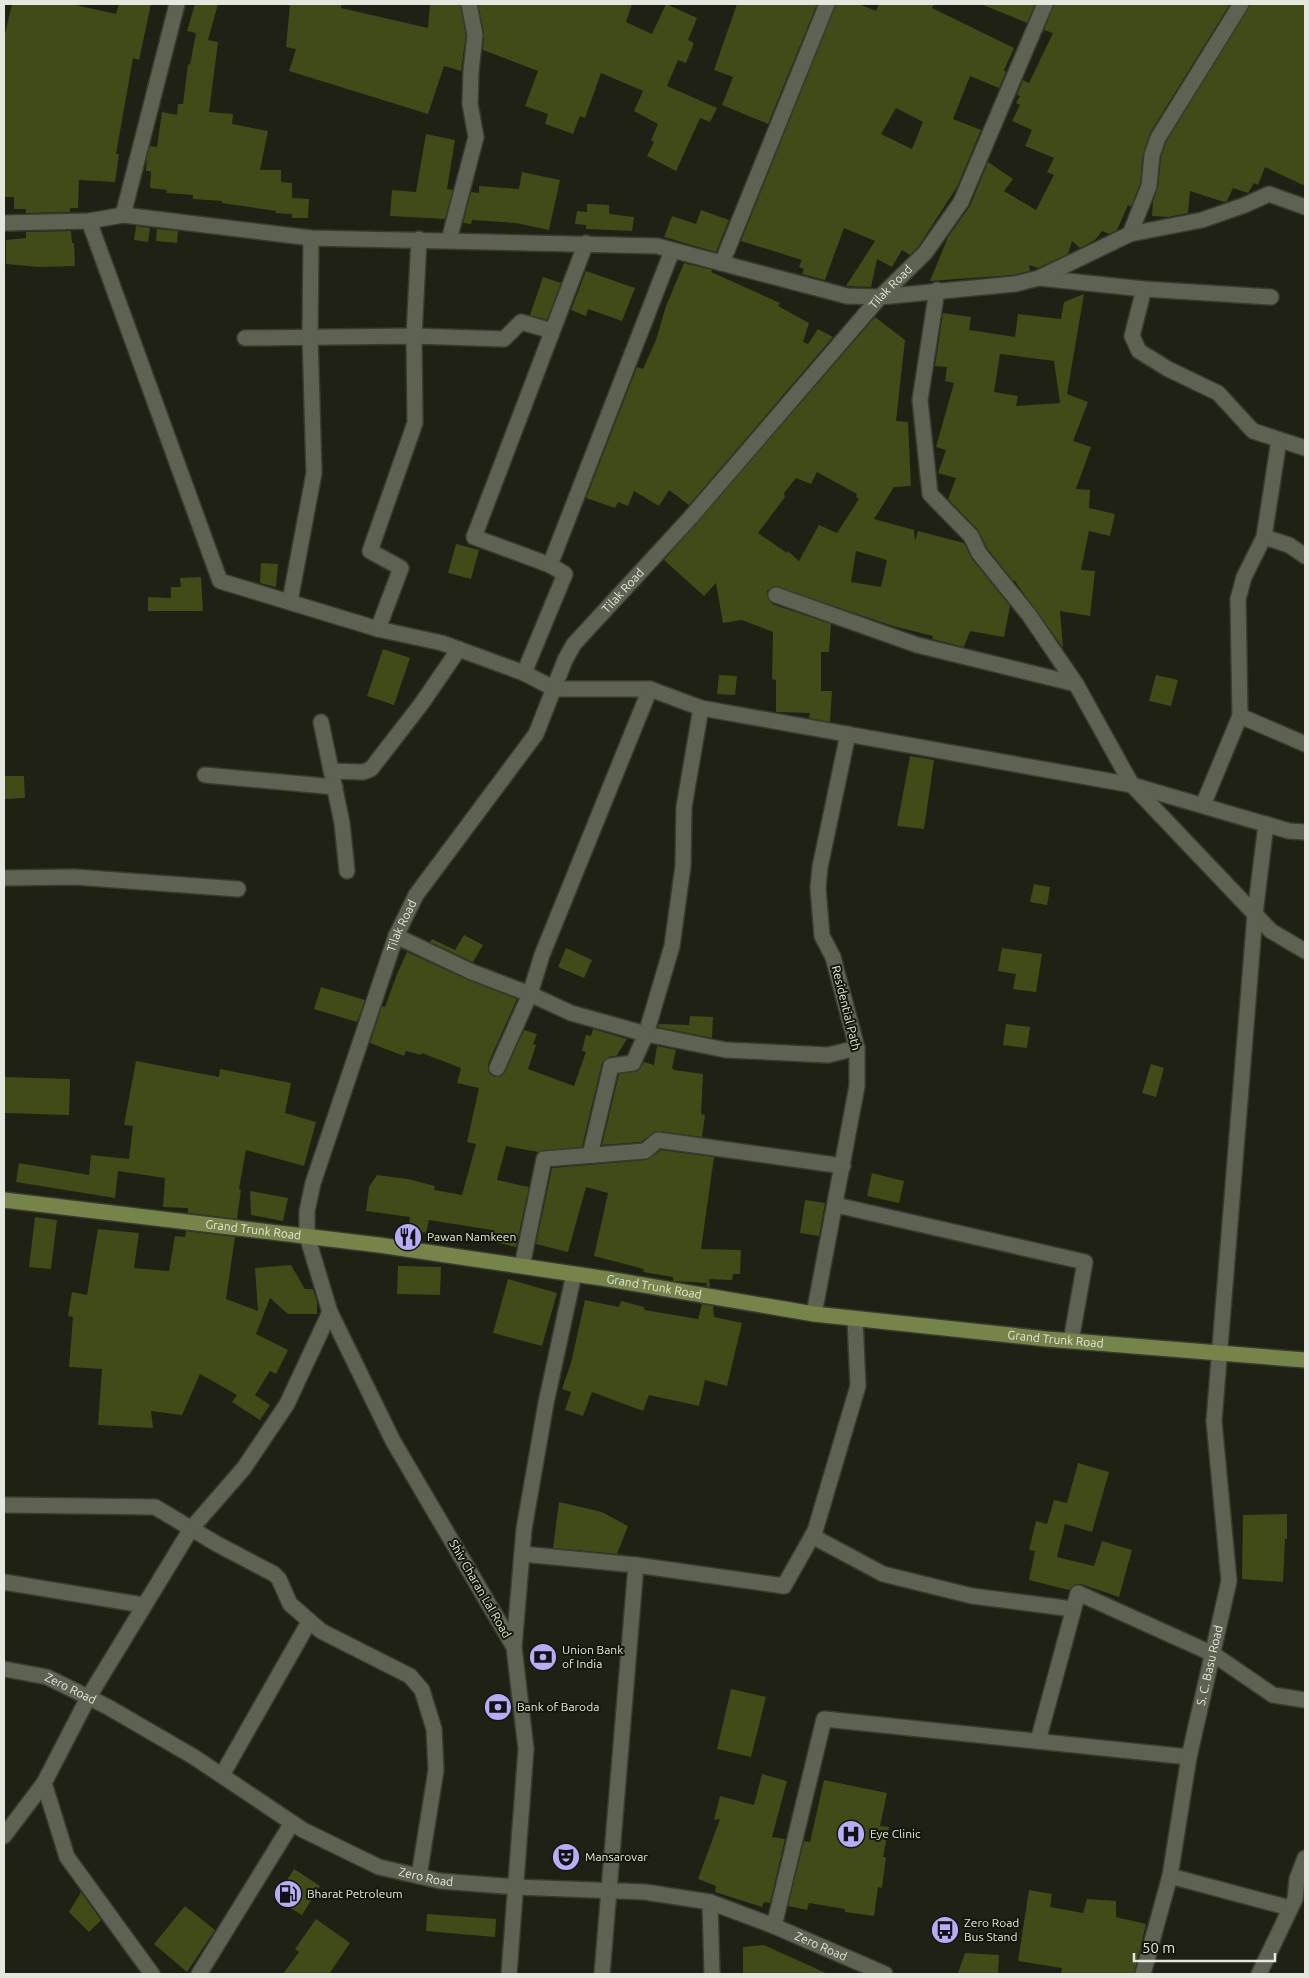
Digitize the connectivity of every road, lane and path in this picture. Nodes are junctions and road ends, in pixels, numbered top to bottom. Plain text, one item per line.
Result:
1 (178, 4) edge
2 (470, 4) edge
3 (827, 4) edge
4 (1045, 4) edge
5 (1241, 4) edge
6 (1305, 208) edge
7 (123, 215) junction
8 (89, 221) junction
9 (4, 223) edge
10 (1130, 234) junction
11 (311, 238) junction
12 (419, 239) junction
13 (449, 240) junction
14 (586, 243) junction
15 (672, 251) junction
16 (722, 263) junction
17 (1039, 278) junction
18 (1144, 289) junction
19 (937, 290) junction
20 (880, 297) junction
21 (1271, 297) dead end
22 (552, 331) junction
23 (310, 336) junction
24 (414, 336) junction
25 (245, 338) dead end
26 (1278, 440) junction
27 (1305, 448) edge
28 (1264, 538) junction
29 (1305, 556) edge
30 (550, 565) junction
31 (776, 595) dead end
32 (290, 601) junction
33 (378, 628) junction
34 (459, 649) junction
35 (524, 673) junction
36 (1076, 684) junction
37 (555, 689) junction
38 (650, 689) junction
39 (701, 708) junction
40 (1240, 716) junction
41 (321, 722) dead end
42 (848, 734) junction
43 (1305, 744) edge
44 (332, 771) junction
45 (205, 775) dead end
46 (1132, 785) junction
47 (335, 787) junction
48 (1203, 805) junction
49 (1266, 824) junction
50 (1305, 832) edge
51 (347, 871) dead end
52 (4, 878) edge
53 (238, 889) dead end
54 (1255, 914) junction
55 (396, 936) junction
56 (1305, 951) edge
57 (530, 994) junction
58 (646, 1034) junction
59 (857, 1048) junction
60 (497, 1068) dead end
61 (590, 1156) junction
62 (843, 1166) junction
63 (4, 1200) edge
64 (836, 1205) junction
65 (308, 1236) junction
66 (522, 1266) junction
67 (574, 1274) junction
68 (330, 1312) junction
69 (814, 1314) junction
70 (855, 1319) junction
71 (1071, 1341) junction
72 (1220, 1353) junction
73 (1305, 1360) edge
74 (4, 1505) edge
75 (191, 1529) junction
76 (812, 1536) junction
77 (522, 1554) junction
78 (636, 1565) junction
79 (4, 1582) edge
80 (143, 1605) junction
81 (1073, 1609) junction
82 (309, 1622) junction
83 (514, 1647) junction
84 (1213, 1654) junction
85 (4, 1669) edge
86 (88, 1698) junction
87 (1305, 1700) edge
88 (1038, 1741) junction
89 (1189, 1757) junction
90 (222, 1775) junction
91 (44, 1783) junction
92 (292, 1823) junction
93 (4, 1836) edge
94 (1305, 1858) edge
95 (419, 1876) junction
96 (1170, 1876) junction
97 (1301, 1881) edge
98 (515, 1886) junction
99 (609, 1890) junction
100 (710, 1902) junction
101 (1290, 1908) junction
102 (774, 1926) junction
103 (862, 1970) edge
104 (152, 1974) edge
105 (199, 1974) edge
106 (509, 1974) edge
107 (602, 1974) edge
108 (712, 1974) edge
109 (886, 1974) edge
110 (1143, 1974) edge
111 (1259, 1974) edge

1 - 7 street
2 - 13 street
3 - 16 street
4 - 20 street, Tilak Road
5 - 10 street
6 - 10 street
7 - 8 street
7 - 11 street
8 - 9 street
8 - 32 street
10 - 17 street
11 - 12 street
11 - 23 street
12 - 13 street
12 - 24 street
13 - 14 street
14 - 15 street
14 - 22 street
15 - 16 street
15 - 30 street
16 - 20 street
17 - 18 street
17 - 19 street
18 - 21 street
18 - 26 street
19 - 20 street
19 - 36 street
20 - 37 street, Tilak Road
22 - 24 street
22 - 30 street
23 - 24 street
23 - 25 street
23 - 32 street
24 - 33 street
26 - 27 street
26 - 28 street
28 - 29 street
28 - 40 street
30 - 35 street
31 - 36 street
32 - 33 street
33 - 34 street
34 - 35 street
34 - 44 street
35 - 37 street
36 - 46 street
37 - 38 street
37 - 55 street, Tilak Road
38 - 39 street
38 - 57 street
39 - 42 street
39 - 58 street
40 - 43 street
40 - 48 street
41 - 44 street
42 - 46 street
42 - 59 street, Residential Path
44 - 47 street
45 - 47 street
46 - 48 street
46 - 54 street
47 - 51 street
48 - 49 street
49 - 50 street
49 - 54 street, S. C. Basu Road
52 - 53 street
54 - 56 street
54 - 72 street, S. C. Basu Road
55 - 57 street
55 - 65 street, Tilak Road
57 - 58 street
57 - 60 street
58 - 59 street
58 - 61 street
59 - 62 street, Residential Path
61 - 62 street
61 - 66 street
62 - 64 street, Residential Path
63 - 65 main road, Grand Trunk Road
64 - 69 street, Residential Path
64 - 71 street
65 - 66 main road, Grand Trunk Road
65 - 68 street, Shiv Charan Lal Road
66 - 67 main road, Grand Trunk Road
67 - 69 main road, Grand Trunk Road
67 - 77 street
68 - 75 street
68 - 83 street, Shiv Charan Lal Road
69 - 70 main road, Grand Trunk Road
70 - 71 main road, Grand Trunk Road
70 - 76 street
71 - 72 main road, Grand Trunk Road
72 - 73 main road, Grand Trunk Road
72 - 84 street, S. C. Basu Road
74 - 75 street
75 - 80 street
75 - 82 street
76 - 78 street
76 - 81 street
77 - 78 street
77 - 83 street
78 - 99 street
79 - 80 street
80 - 86 street
81 - 84 street
81 - 88 street
82 - 90 street
82 - 95 street
83 - 98 street, Shiv Charan Lal Road
84 - 87 street
84 - 89 street, S. C. Basu Road
85 - 86 street, Zero Road
86 - 90 street, Zero Road
86 - 91 street
88 - 89 street
88 - 102 street
89 - 96 street, S. C. Basu Road
90 - 92 street, Zero Road
91 - 93 street
91 - 104 street
92 - 95 street, Zero Road
92 - 105 street
94 - 97 street
95 - 98 street, Zero Road
96 - 101 street
96 - 110 street, S. C. Basu Road
97 - 101 street
98 - 99 street, Zero Road
98 - 106 street, Shiv Charan Lal Road
99 - 100 street, Zero Road
99 - 107 street
100 - 102 street, Zero Road
100 - 108 street
101 - 111 street
102 - 103 street, Zero Road
103 - 109 street, Zero Road

